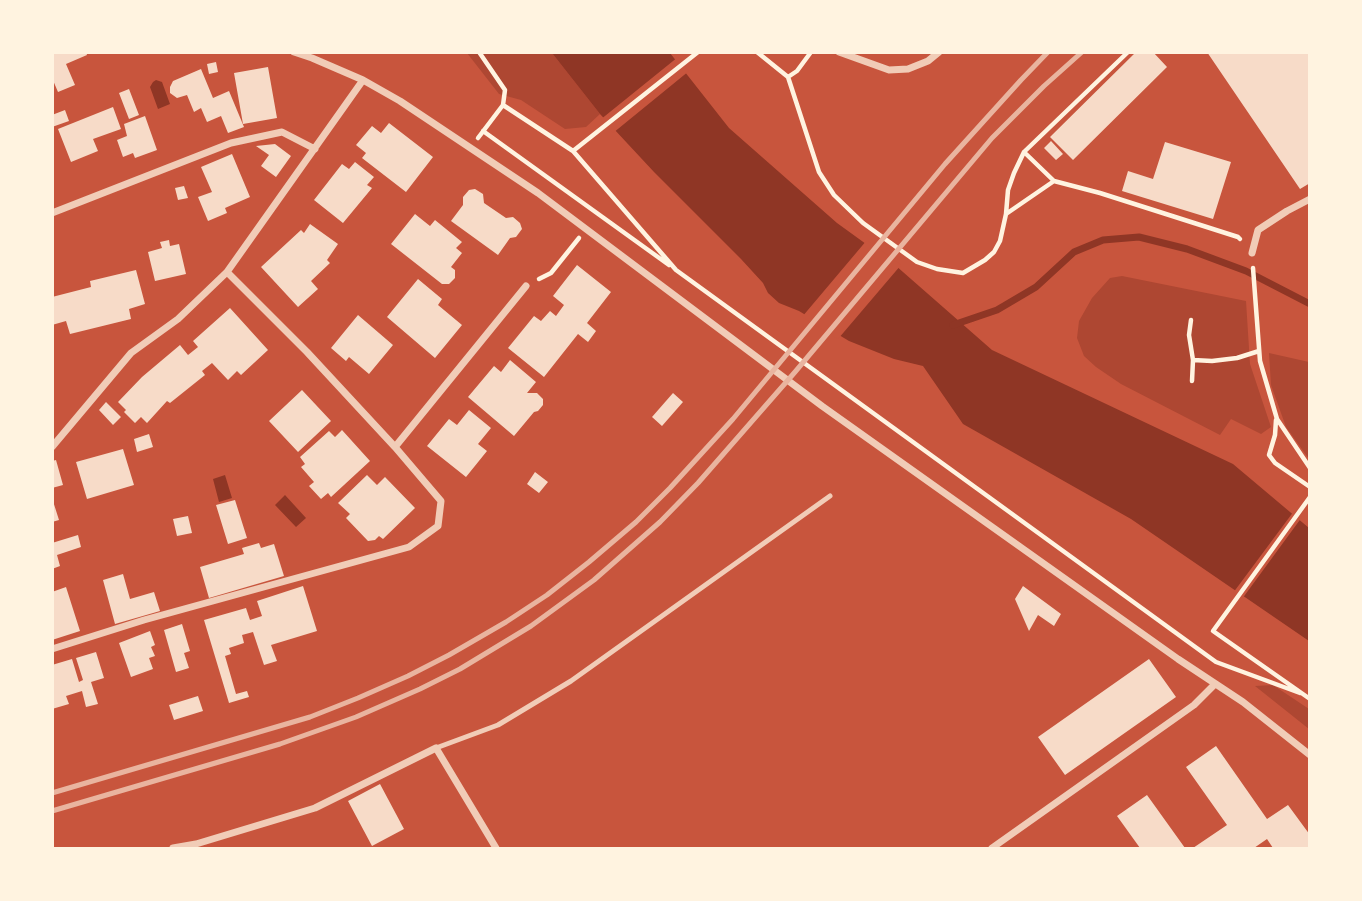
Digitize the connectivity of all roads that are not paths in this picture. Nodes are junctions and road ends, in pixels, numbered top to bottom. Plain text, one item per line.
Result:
1 (293, 52) edge
2 (839, 52) edge
3 (939, 52) edge
4 (363, 80) junction
5 (315, 149) junction
6 (1310, 199) edge
7 (52, 213) edge
8 (1252, 254) road end
9 (227, 272) junction
10 (526, 286) road end
11 (52, 447) edge
12 (395, 447) junction
13 (830, 496) dead end
14 (52, 649) edge
15 (1215, 684) junction
16 (436, 748) junction
17 (1310, 755) edge
18 (197, 846) edge
19 (173, 849) edge
20 (496, 849) edge
21 (992, 849) edge

1 - 4 street
2 - 3 street
4 - 5 street
4 - 15 street
5 - 7 street
5 - 9 street
6 - 8 street
9 - 11 street
9 - 12 street
10 - 12 street
12 - 14 street
13 - 16 lane
15 - 17 street
15 - 21 street
16 - 18 street
16 - 20 street
18 - 19 street

